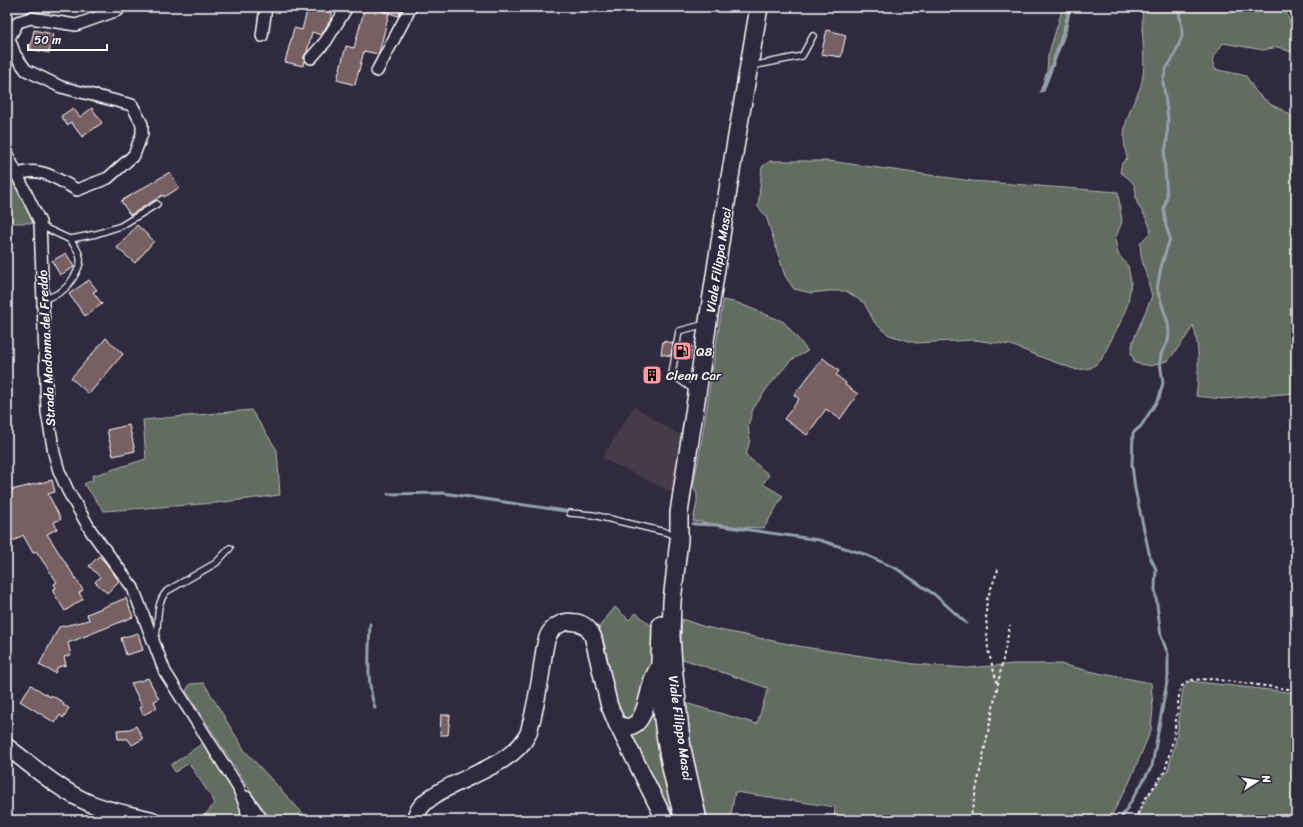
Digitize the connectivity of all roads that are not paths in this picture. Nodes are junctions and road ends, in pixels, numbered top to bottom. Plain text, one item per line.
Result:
1 (120, 7) edge
2 (266, 7) edge
3 (347, 7) edge
4 (411, 7) edge
5 (759, 7) edge
6 (262, 36) dead end
7 (813, 36) dead end
8 (311, 58) dead end
9 (749, 66) junction
10 (377, 70) dead end
11 (7, 154) edge
12 (16, 175) junction
13 (157, 204) dead end
14 (40, 225) junction
15 (70, 239) junction
16 (43, 299) junction
17 (708, 323) junction
18 (697, 393) junction
19 (570, 512) dead end
20 (676, 536) junction
21 (230, 548) dead end
22 (672, 636) junction
23 (154, 642) junction
24 (660, 666) junction
25 (617, 724) junction
26 (7, 747) edge
27 (238, 787) junction
28 (152, 820) edge
29 (248, 820) edge
30 (262, 820) edge
31 (415, 820) edge
32 (665, 820) edge
33 (684, 820) edge
34 (698, 820) edge

1 - 12 street
2 - 6 street
3 - 8 street
4 - 10 street
5 - 9 main road, Viale Filippo Masci
7 - 9 lane
9 - 17 main road, Viale Filippo Masci
11 - 12 street, Strada Madonna del Freddo
12 - 14 street, Strada Madonna del Freddo
13 - 15 lane
14 - 15 lane
14 - 16 street, Strada Madonna del Freddo
15 - 16 lane
16 - 23 street, Strada Madonna del Freddo
17 - 18 main road, Viale Filippo Masci
17 - 18 lane
18 - 20 main road, Viale Filippo Masci
19 - 20 lane
20 - 22 main road, Viale Filippo Masci
20 - 24 main road, Viale Filippo Masci
21 - 23 lane
22 - 24 main road, Viale Filippo Masci
22 - 34 main road, Viale Filippo Masci
23 - 27 street, Strada Madonna del Freddo
24 - 25 main road
24 - 33 main road, Viale Filippo Masci
25 - 31 main road
25 - 32 main road
26 - 28 main road
27 - 29 street, Strada Madonna del Freddo
27 - 30 street, Strada Madonna del Freddo

